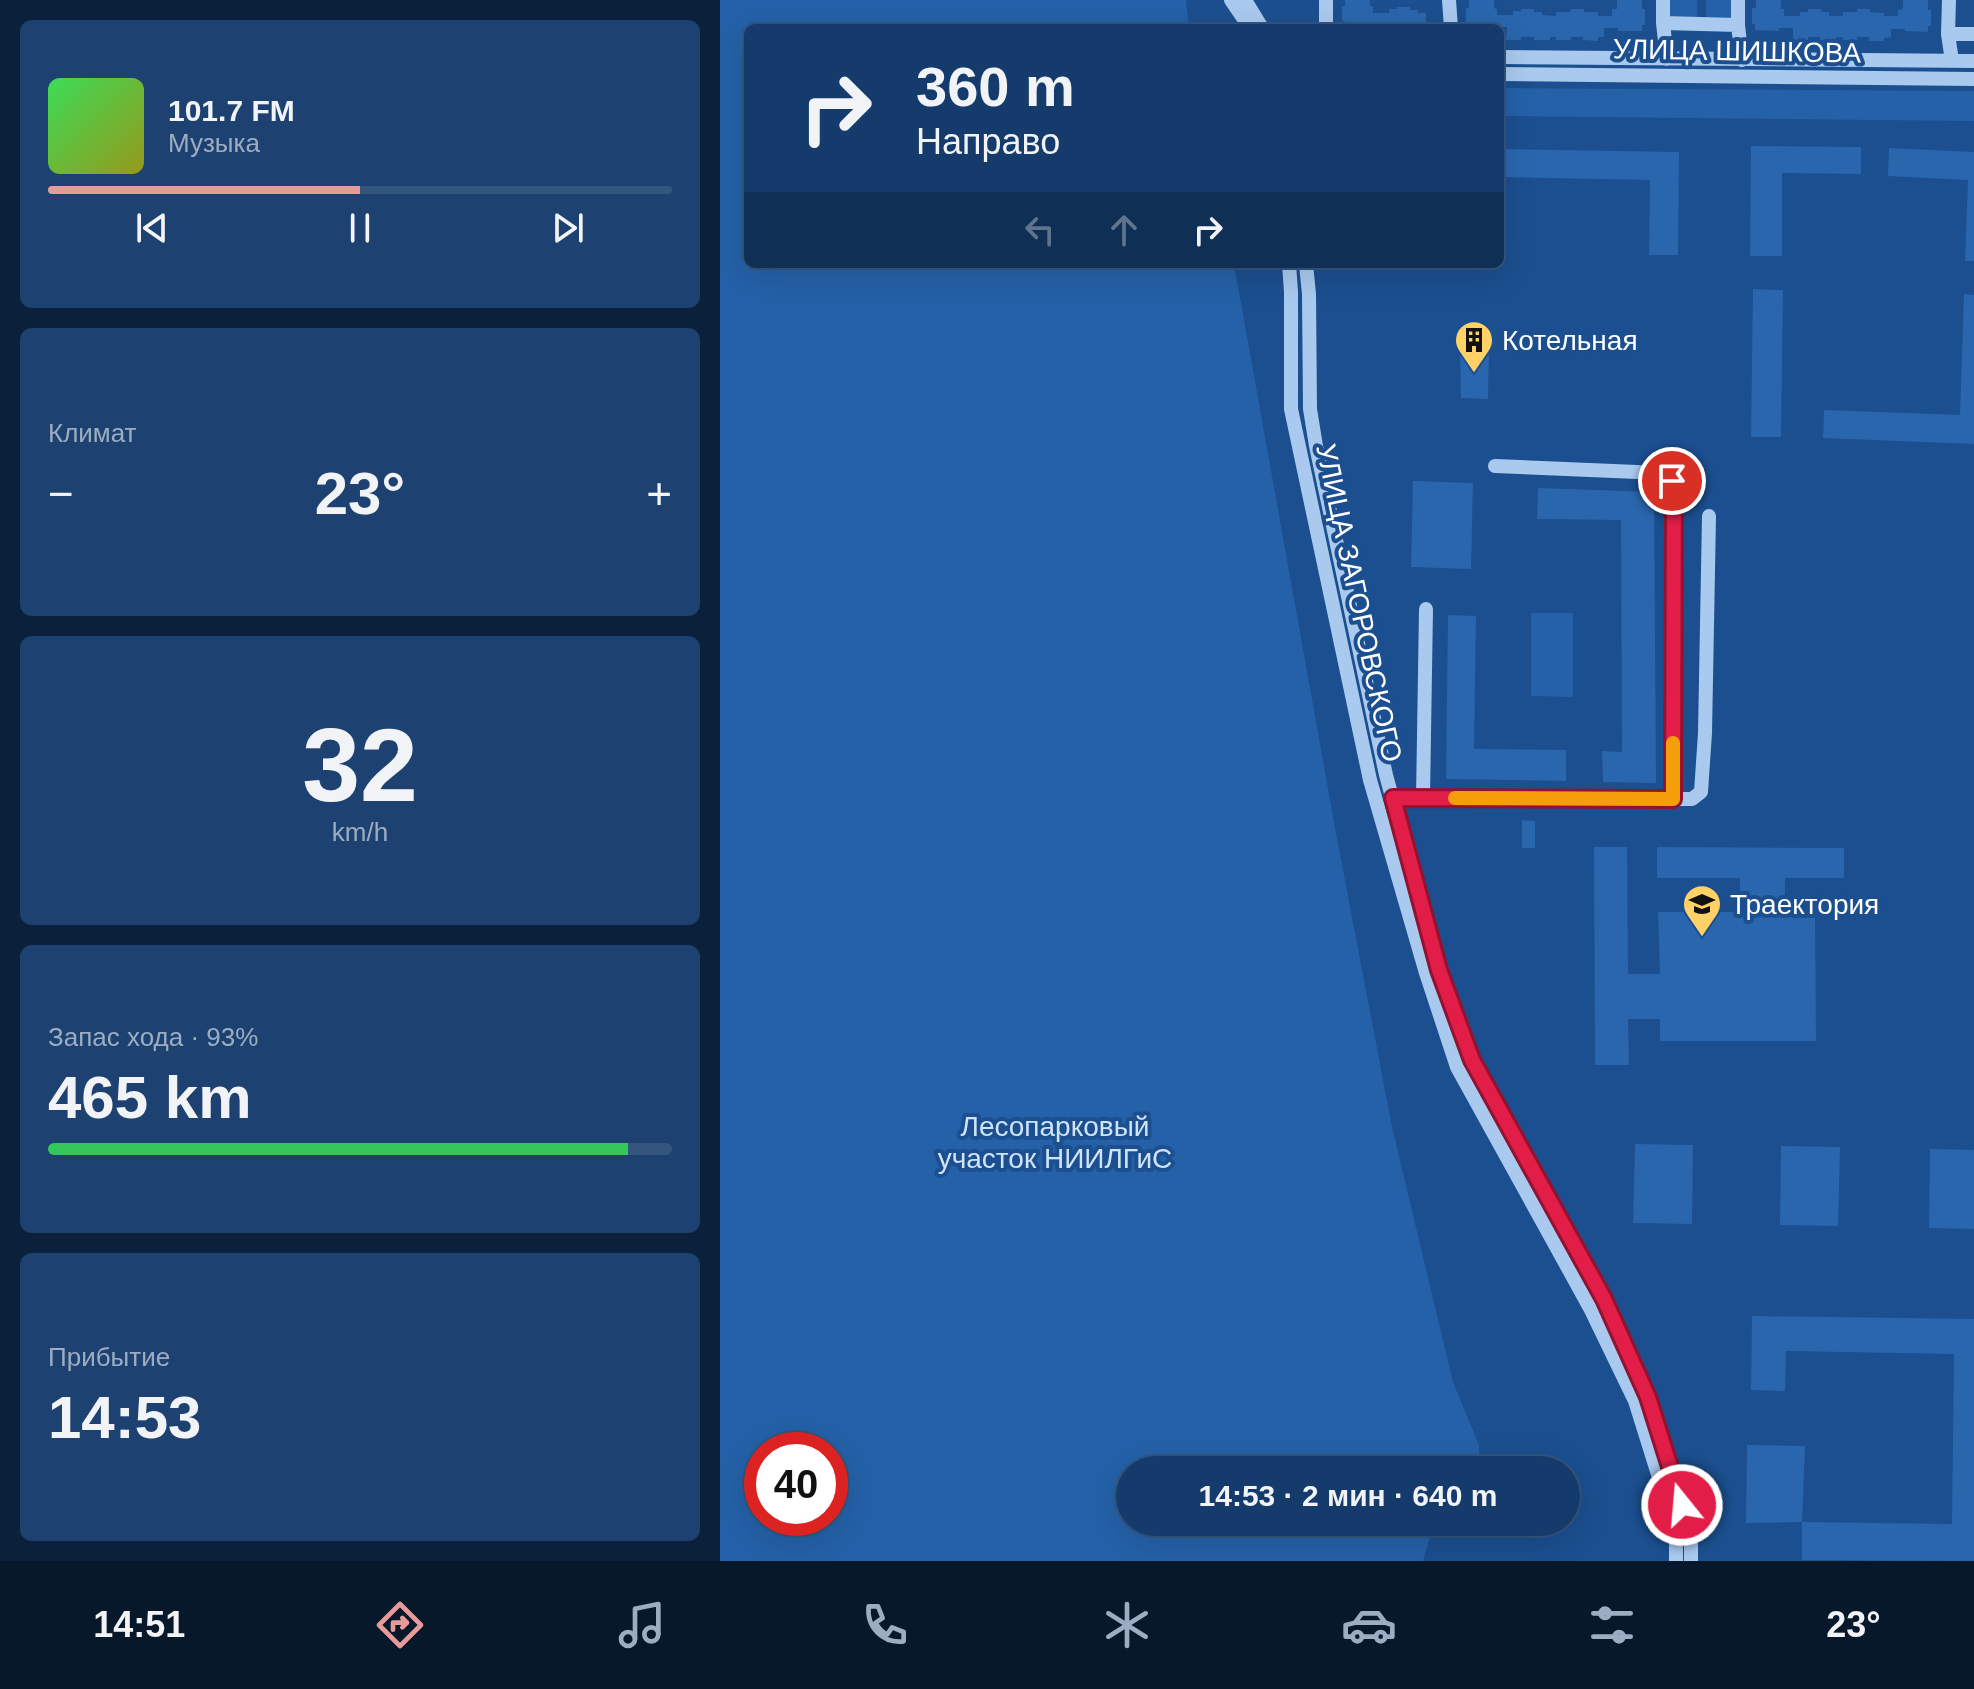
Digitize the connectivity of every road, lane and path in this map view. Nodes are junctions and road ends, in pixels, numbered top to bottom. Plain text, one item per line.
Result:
1 (1235, 0) edge
2 (1326, 0) edge
3 (1449, 0) edge
4 (1663, 0) edge
5 (1738, 0) edge
6 (1949, 0) edge
7 (1663, 23) junction
8 (1248, 24) edge
9 (1258, 24) edge
10 (1326, 24) edge
11 (1451, 24) edge
12 (1738, 25) junction
13 (1948, 34) junction
14 (1974, 34) edge
15 (1504, 57) edge
16 (1667, 59) junction
17 (1742, 60) junction
18 (1952, 61) junction
19 (1974, 61) edge
20 (1504, 74) edge
21 (1974, 79) edge
22 (1289, 268) edge
23 (1306, 268) edge
24 (1495, 466) dead end
25 (1709, 516) dead end
26 (1426, 609) dead end
27 (1393, 798) junction
28 (1423, 798) junction
29 (1673, 799) junction
30 (1676, 1561) edge
31 (1691, 1561) edge

1 - 8 street
1 - 9 street
2 - 10 street
3 - 11 street
4 - 7 street
5 - 12 street
6 - 13 street
7 - 12 street
7 - 16 street
12 - 17 street
13 - 14 street
13 - 18 street
15 - 16 street, УЛИЦА ШИШКОВА
16 - 17 street, УЛИЦА ШИШКОВА
17 - 18 street, УЛИЦА ШИШКОВА
18 - 19 street, УЛИЦА ШИШКОВА
20 - 21 street, УЛИЦА ШИШКОВА
22 - 30 street, УЛИЦА ЗАГОРОВСКОГО
23 - 27 street, УЛИЦА ЗАГОРОВСКОГО
24 - 29 street
25 - 29 street
26 - 28 street
27 - 28 street
27 - 31 street, УЛИЦА ЗАГОРОВСКОГО
28 - 29 street

